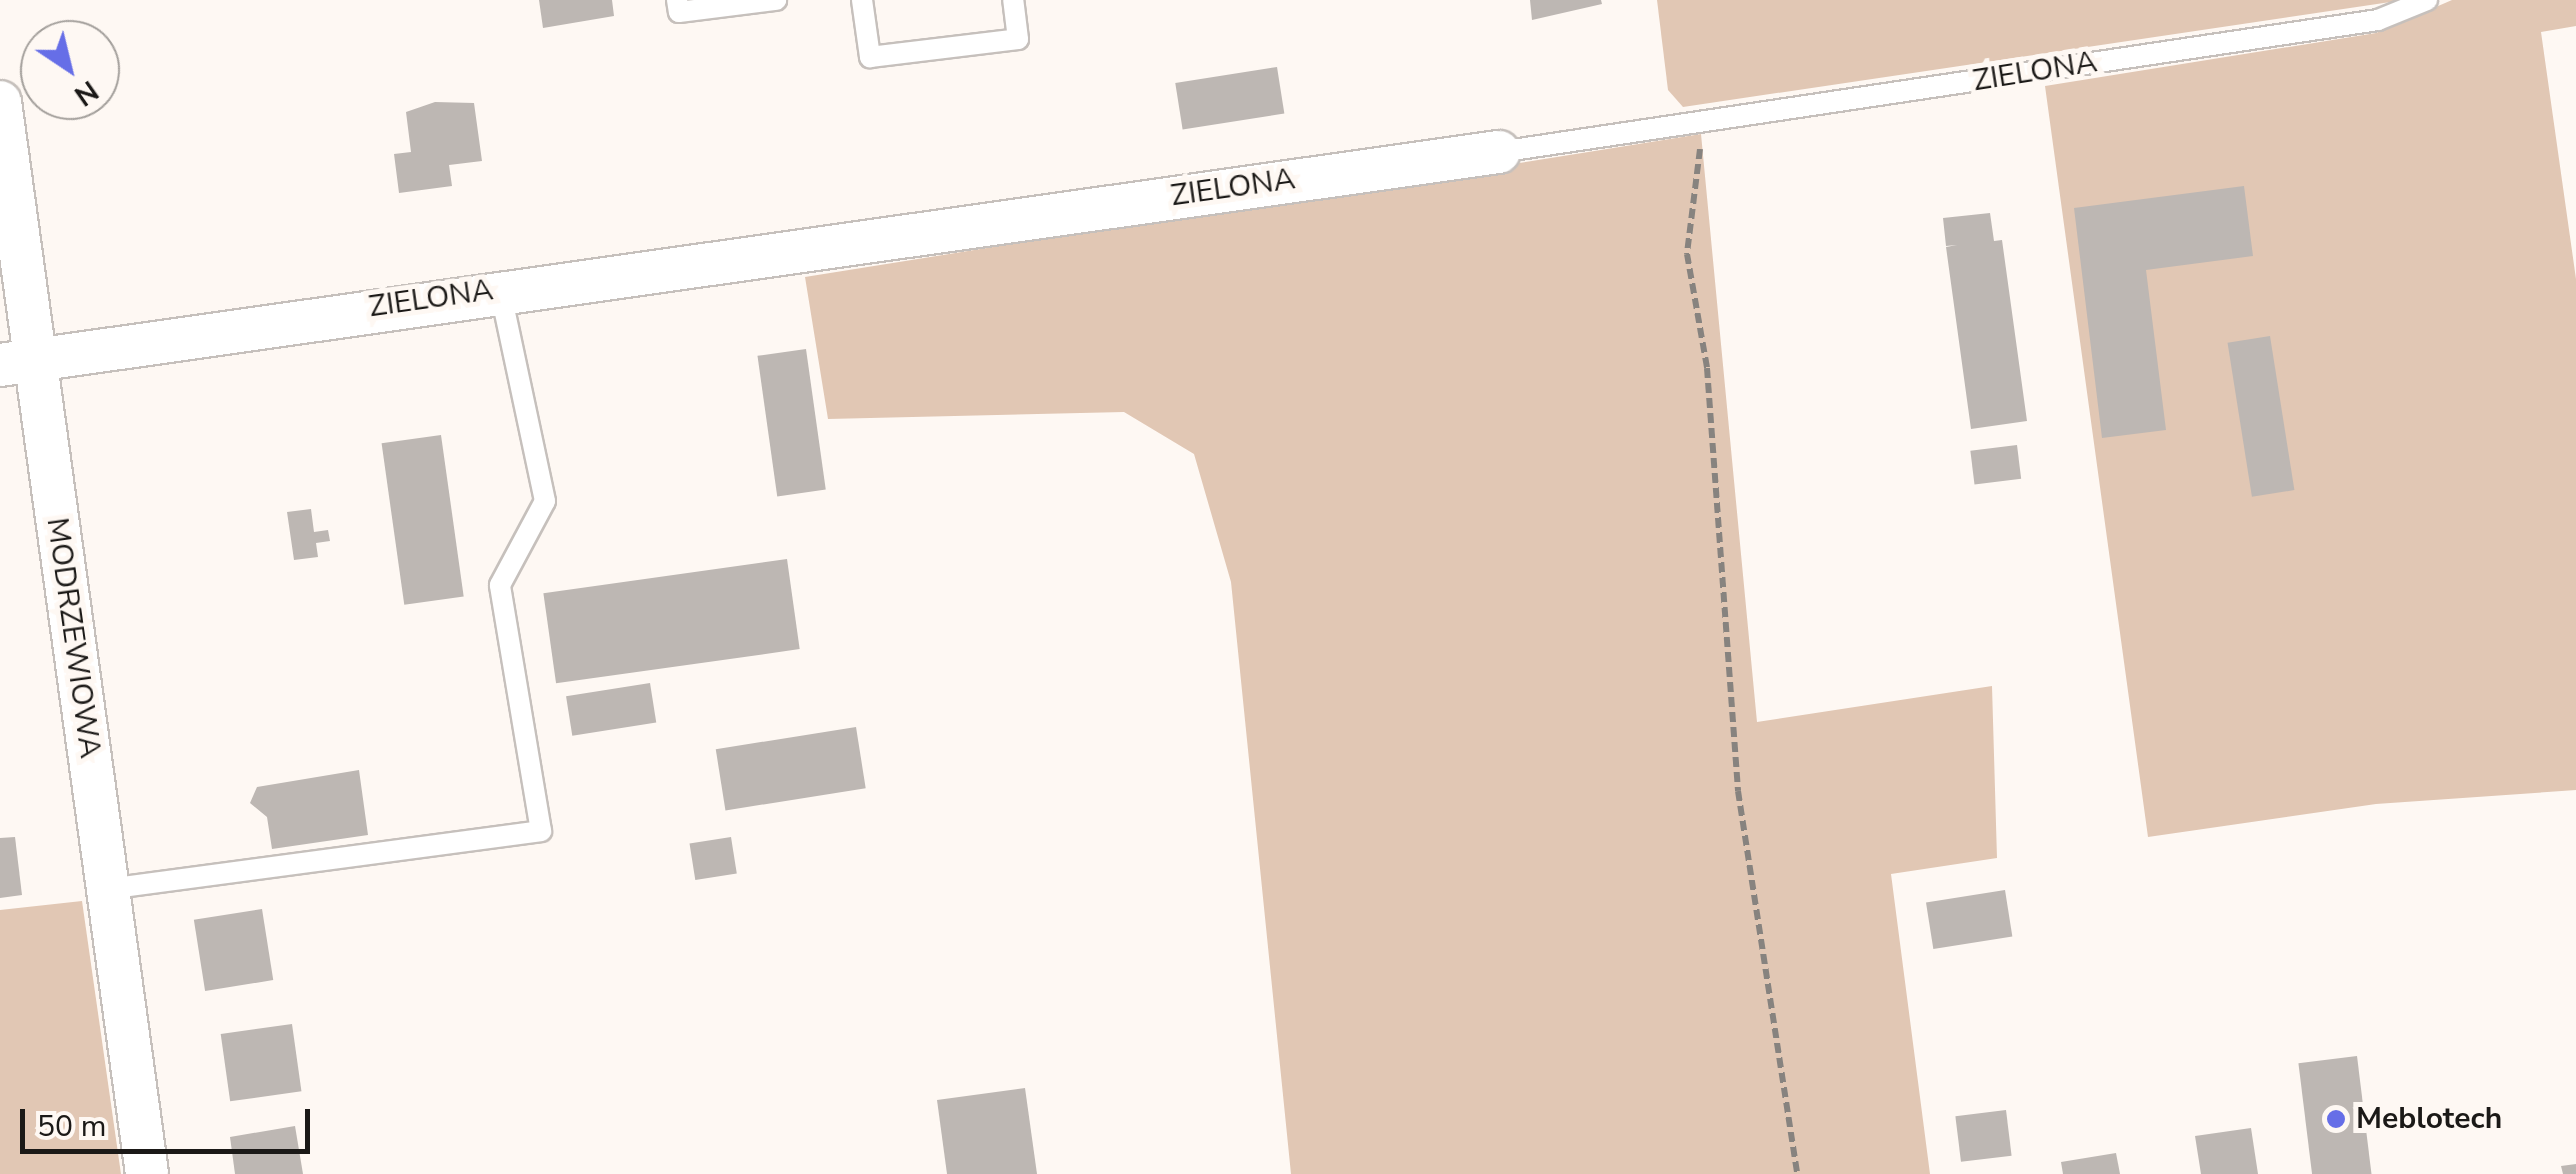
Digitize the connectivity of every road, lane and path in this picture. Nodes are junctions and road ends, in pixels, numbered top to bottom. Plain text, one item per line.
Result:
1 (677, 0) edge
2 (776, 0) edge
3 (862, 0) edge
4 (1013, 0) edge
5 (2428, 0) edge
6 (0, 102) edge
7 (1703, 121) junction
8 (1500, 152) joint
9 (500, 290) junction
10 (17, 360) edge
11 (107, 889) junction
12 (146, 1174) edge
13 (1797, 1174) edge

1 - 2 lane
3 - 4 lane
5 - 7 lane, ZIELONA
6 - 10 street, MODRZEWIOWA
7 - 8 lane, ZIELONA
7 - 13 path
8 - 9 street, ZIELONA
9 - 10 street, ZIELONA
9 - 11 lane
10 - 11 street, MODRZEWIOWA
11 - 12 street, MODRZEWIOWA

